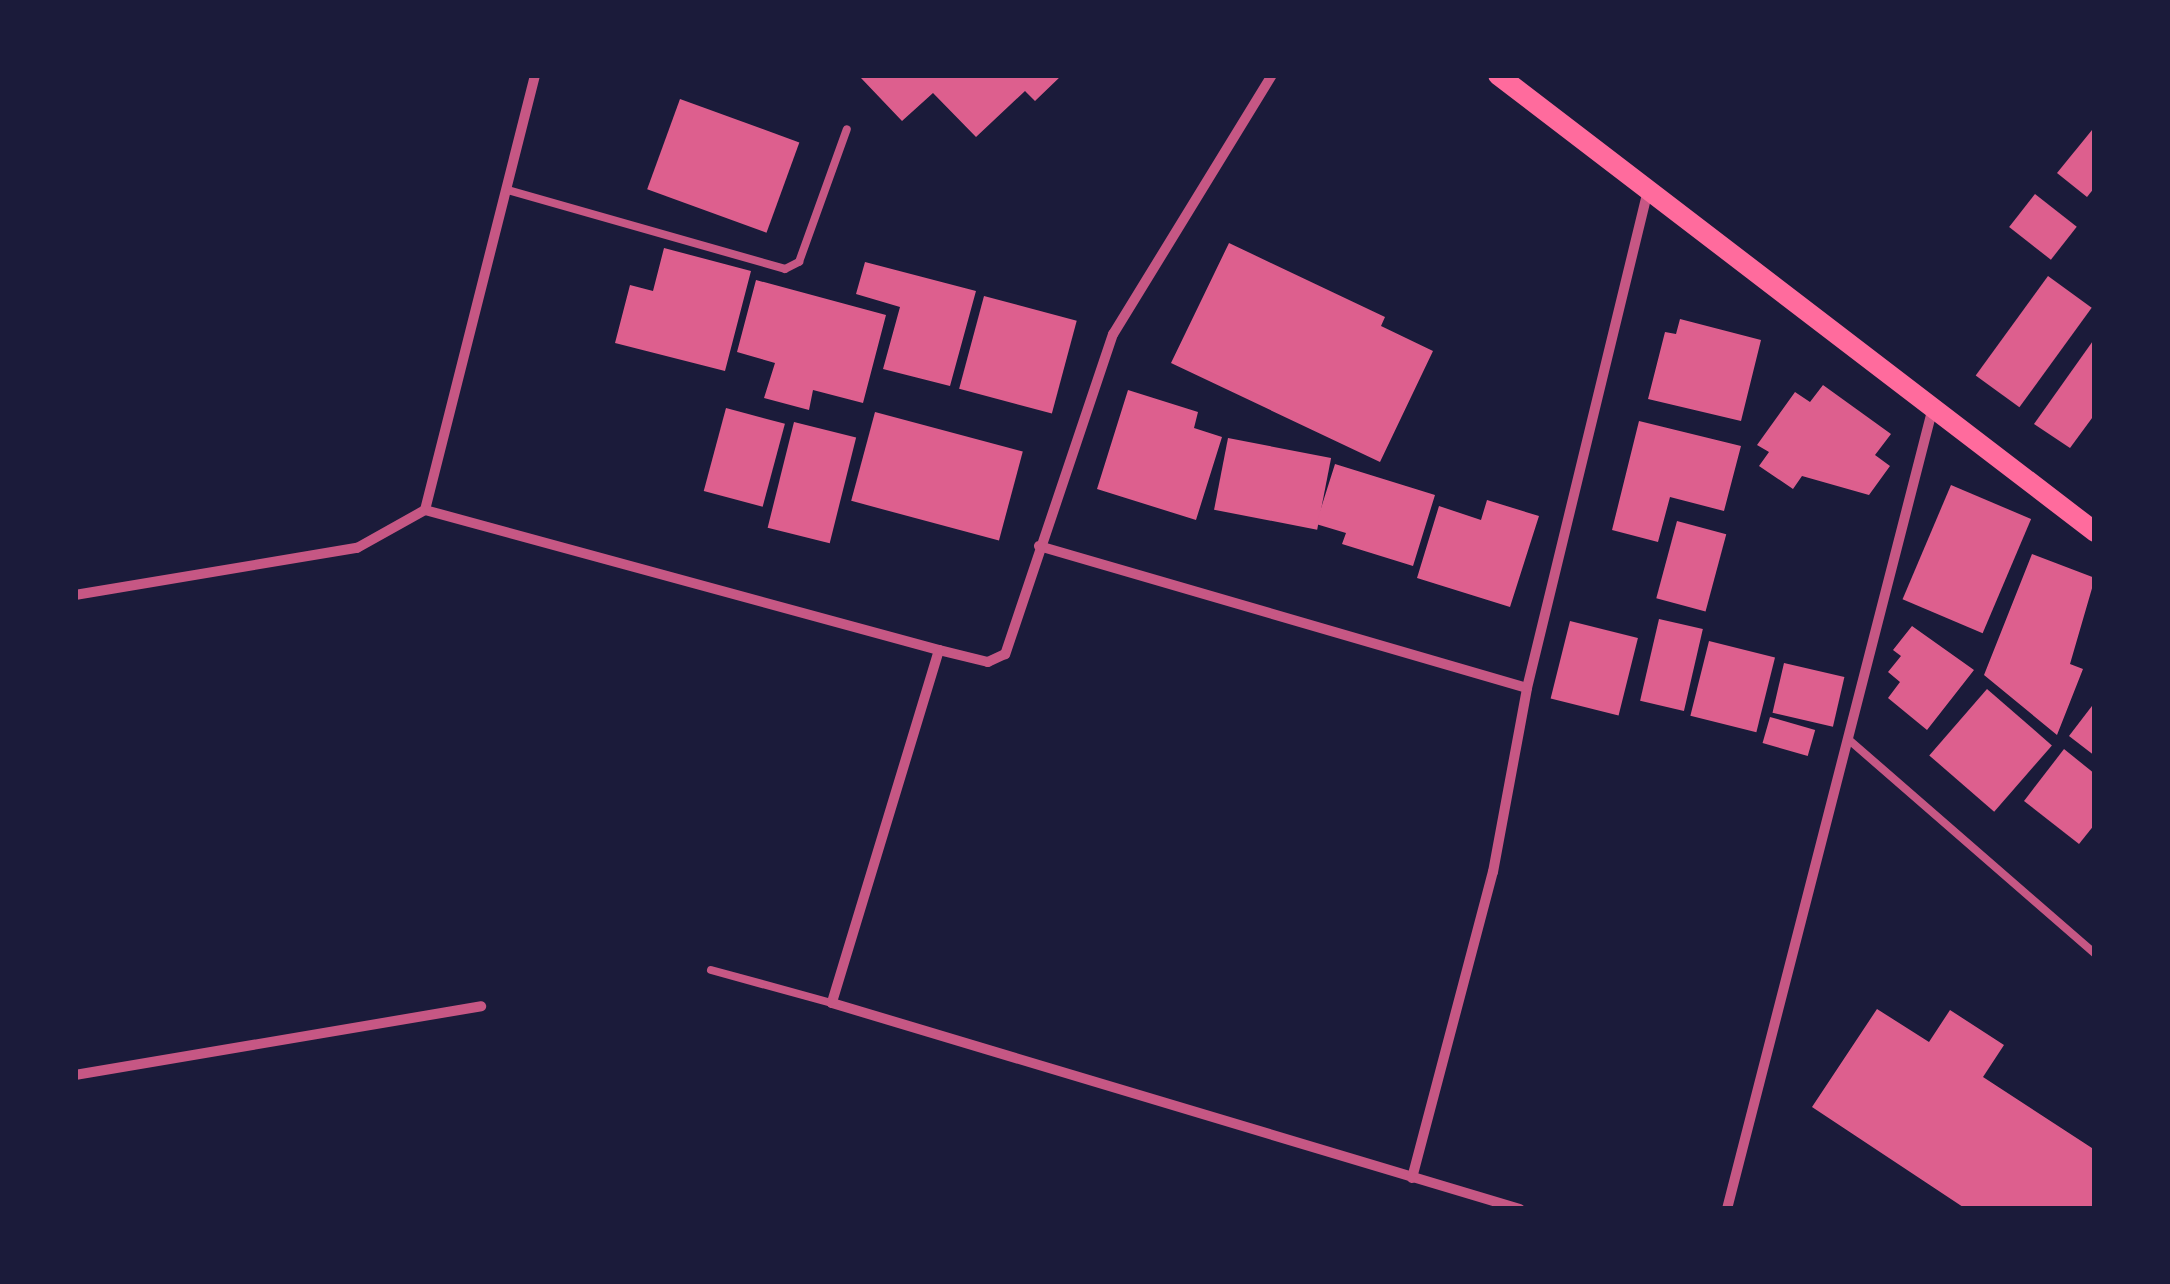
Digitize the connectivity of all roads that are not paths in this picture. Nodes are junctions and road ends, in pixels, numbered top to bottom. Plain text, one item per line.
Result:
1 (534, 75) edge
2 (1272, 75) edge
3 (1498, 75) edge
4 (847, 129) dead end
5 (508, 190) junction
6 (1648, 190) junction
7 (1933, 406) junction
8 (425, 510) junction
9 (2095, 532) edge
10 (1038, 546) junction
11 (75, 595) edge
12 (938, 650) junction
13 (1527, 688) junction
14 (1848, 739) junction
15 (2095, 954) edge
16 (711, 970) dead end
17 (832, 1003) junction
18 (481, 1006) dead end
19 (75, 1075) edge
20 (1412, 1178) junction
21 (1520, 1209) edge
22 (1727, 1209) edge

1 - 5 street
2 - 10 street
3 - 6 main road
4 - 5 lane
5 - 8 street
6 - 7 main road
6 - 13 street
7 - 9 main road
7 - 14 street
8 - 11 street
8 - 12 street
10 - 12 street
10 - 13 street
12 - 17 street
13 - 20 street
14 - 15 lane
14 - 22 street
16 - 17 lane
17 - 20 street
18 - 19 street
20 - 21 street

